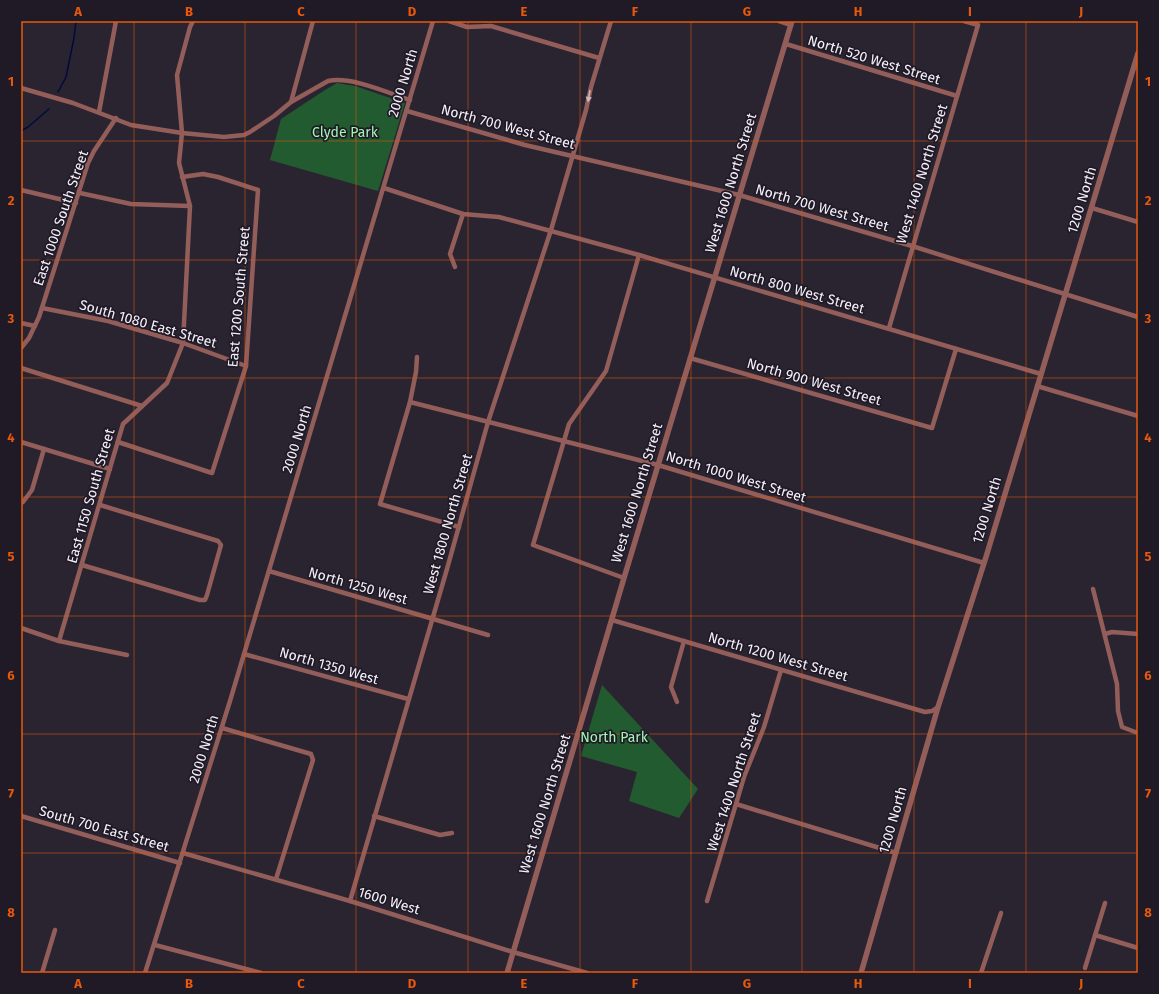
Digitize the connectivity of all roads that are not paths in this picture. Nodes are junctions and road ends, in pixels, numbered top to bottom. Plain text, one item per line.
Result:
1 (116, 21) edge
2 (193, 21) edge
3 (313, 21) edge
4 (433, 21) edge
5 (449, 21) edge
6 (611, 21) edge
7 (779, 21) edge
8 (964, 21) edge
9 (792, 23) edge
10 (786, 44) junction
11 (1138, 53) edge
12 (599, 58) junction
13 (21, 88) edge
14 (957, 96) junction
15 (410, 100) junction
16 (291, 102) junction
17 (406, 111) junction
18 (99, 112) junction
19 (116, 118) junction
20 (182, 133) junction
21 (573, 156) junction
22 (182, 176) junction
23 (384, 188) junction
24 (21, 190) edge
25 (80, 193) junction
26 (739, 195) junction
27 (76, 203) junction
28 (190, 206) junction
29 (1092, 208) junction
30 (463, 214) junction
31 (1138, 222) edge
32 (551, 230) junction
33 (912, 246) junction
34 (639, 255) junction
35 (455, 267) dead end
36 (714, 278) junction
37 (1066, 295) junction
38 (42, 308) junction
39 (1138, 317) edge
40 (21, 323) edge
41 (35, 326) junction
42 (888, 328) junction
43 (183, 344) junction
44 (21, 348) edge
45 (956, 349) junction
46 (417, 357) dead end
47 (690, 358) junction
48 (246, 366) junction
49 (21, 368) edge
50 (1041, 374) junction
51 (1037, 386) junction
52 (410, 402) junction
53 (142, 406) junction
54 (1138, 416) edge
55 (488, 422) junction
56 (563, 441) junction
57 (21, 442) edge
58 (118, 442) junction
59 (44, 449) junction
60 (658, 465) junction
61 (110, 469) junction
62 (23, 502) dead end
63 (100, 505) junction
64 (459, 527) junction
65 (984, 563) junction
66 (82, 565) junction
67 (269, 571) junction
68 (624, 578) junction
69 (1093, 589) dead end
70 (432, 619) junction
71 (612, 620) junction
72 (21, 628) edge
73 (1104, 634) junction
74 (1138, 634) edge
75 (488, 635) dead end
76 (59, 641) junction
77 (684, 641) junction
78 (244, 654) junction
79 (127, 656) dead end
80 (781, 670) junction
81 (408, 699) junction
82 (677, 702) dead end
83 (938, 707) junction
84 (222, 728) junction
85 (1138, 733) edge
86 (736, 804) junction
87 (21, 816) edge
88 (374, 816) junction
89 (452, 833) dead end
90 (183, 853) junction
91 (896, 853) junction
92 (180, 863) junction
93 (276, 879) junction
94 (350, 900) junction
95 (707, 901) dead end
96 (1105, 903) dead end
97 (1001, 913) dead end
98 (55, 930) dead end
99 (1095, 935) junction
100 (154, 945) junction
101 (1138, 948) edge
102 (513, 952) junction
103 (1085, 968) dead end
104 (42, 973) edge
105 (145, 973) edge
106 (261, 973) edge
107 (507, 973) edge
108 (587, 973) edge
109 (861, 973) edge
110 (981, 973) edge

1 - 18 street
2 - 20 street, East 1150 South Street
3 - 16 street
4 - 15 street, 2000 North
5 - 12 street
6 - 12 street, West 1800 North Street
7 - 9 street
8 - 14 street, West 1400 North Street
9 - 10 street, West 1600 North Street
10 - 14 street, North 520 West Street
10 - 26 street, West 1600 North Street
11 - 29 street, 1200 North
12 -> 21 street, West 1800 North Street
13 - 18 street
14 - 33 street, West 1400 North Street
15 - 16 street
15 - 17 street, 2000 North
16 - 20 street
17 - 21 street, North 700 West Street
17 - 23 street, 2000 North
18 - 19 street
19 - 20 street
19 - 25 street, East 1000 South Street
20 - 22 street, East 1150 South Street
21 - 26 street, North 700 West Street
21 - 32 street, West 1800 North Street
22 - 28 street, East 1150 South Street
22 - 48 street, East 1200 South Street
23 - 30 street, North 800 West Street
23 - 67 street, 2000 North
24 - 27 street
25 - 27 street, East 1000 South Street
25 - 28 street
26 - 33 street, North 700 West Street
26 - 36 street, West 1600 North Street
27 - 38 street, East 1000 South Street
28 - 43 street, East 1150 South Street
29 - 31 street
29 - 37 street, 1200 North
30 - 32 street, North 800 West Street
30 - 35 street
32 - 34 street, North 800 West Street
32 - 55 street, West 1800 North Street
33 - 37 street, North 700 West Street
33 - 42 street, West 1400 North Street
34 - 36 street, North 800 West Street
34 - 56 street
36 - 42 street, North 800 West Street
36 - 47 street, West 1600 North Street
37 - 39 street, North 700 West Street
37 - 50 street, 1200 North
38 - 41 street, East 1000 South Street
38 - 43 street, South 1080 East Street
40 - 41 street
41 - 44 street, East 1000 South Street
42 - 45 street, North 800 West Street
43 - 48 street, South 1080 East Street
43 - 53 street, East 1150 South Street
45 - 47 street, North 900 West Street
45 - 50 street, North 800 West Street
46 - 52 street
47 - 60 street, West 1600 North Street
48 - 58 street, East 1200 South Street
49 - 53 street
50 - 51 street, 1200 North
51 - 54 street
51 - 65 street, 1200 North
52 - 55 street, North 1000 West Street
52 - 64 street
53 - 58 street, East 1150 South Street
55 - 56 street, North 1000 West Street
55 - 64 street, West 1800 North Street
56 - 60 street, North 1000 West Street
56 - 68 street
57 - 59 street
58 - 61 street, East 1150 South Street
59 - 61 street
59 - 62 street
60 - 65 street, North 1000 West Street
60 - 68 street, West 1600 North Street
61 - 63 street, East 1150 South Street
63 - 66 street, East 1150 South Street
63 - 66 street
64 - 70 street, West 1800 North Street
65 - 83 street, 1200 North
66 - 76 street, East 1150 South Street
67 - 70 street, North 1250 West
67 - 78 street, 2000 North
68 - 71 street, West 1600 North Street
69 - 73 street
70 - 75 street, North 1250 West
70 - 81 street, West 1800 North Street
71 - 77 street, North 1200 West Street
71 - 102 street, West 1600 North Street
72 - 76 street
73 - 74 street
73 - 85 street
76 - 79 street
77 - 80 street, North 1200 West Street
77 - 82 street
78 - 81 street, North 1350 West
78 - 84 street, 2000 North
80 - 83 street, North 1200 West Street
80 - 86 street, West 1400 North Street
81 - 88 street, West 1800 North Street
83 - 91 street, 1200 North
84 - 90 street, 2000 North
84 - 93 street
86 - 91 street
86 - 95 street, West 1400 North Street
87 - 92 street, South 700 East Street
88 - 89 street
88 - 94 street, West 1800 North Street
90 - 92 street, 2000 North
90 - 93 street, 1600 West
91 - 109 street, 1200 North
92 - 100 street, 2000 North
93 - 94 street, 1600 West
94 - 102 street, 1600 West
96 - 99 street
97 - 110 street
98 - 104 street
99 - 101 street
99 - 103 street
100 - 105 street, 2000 North
100 - 106 street
102 - 107 street, West 1600 North Street
102 - 108 street, 1600 West

